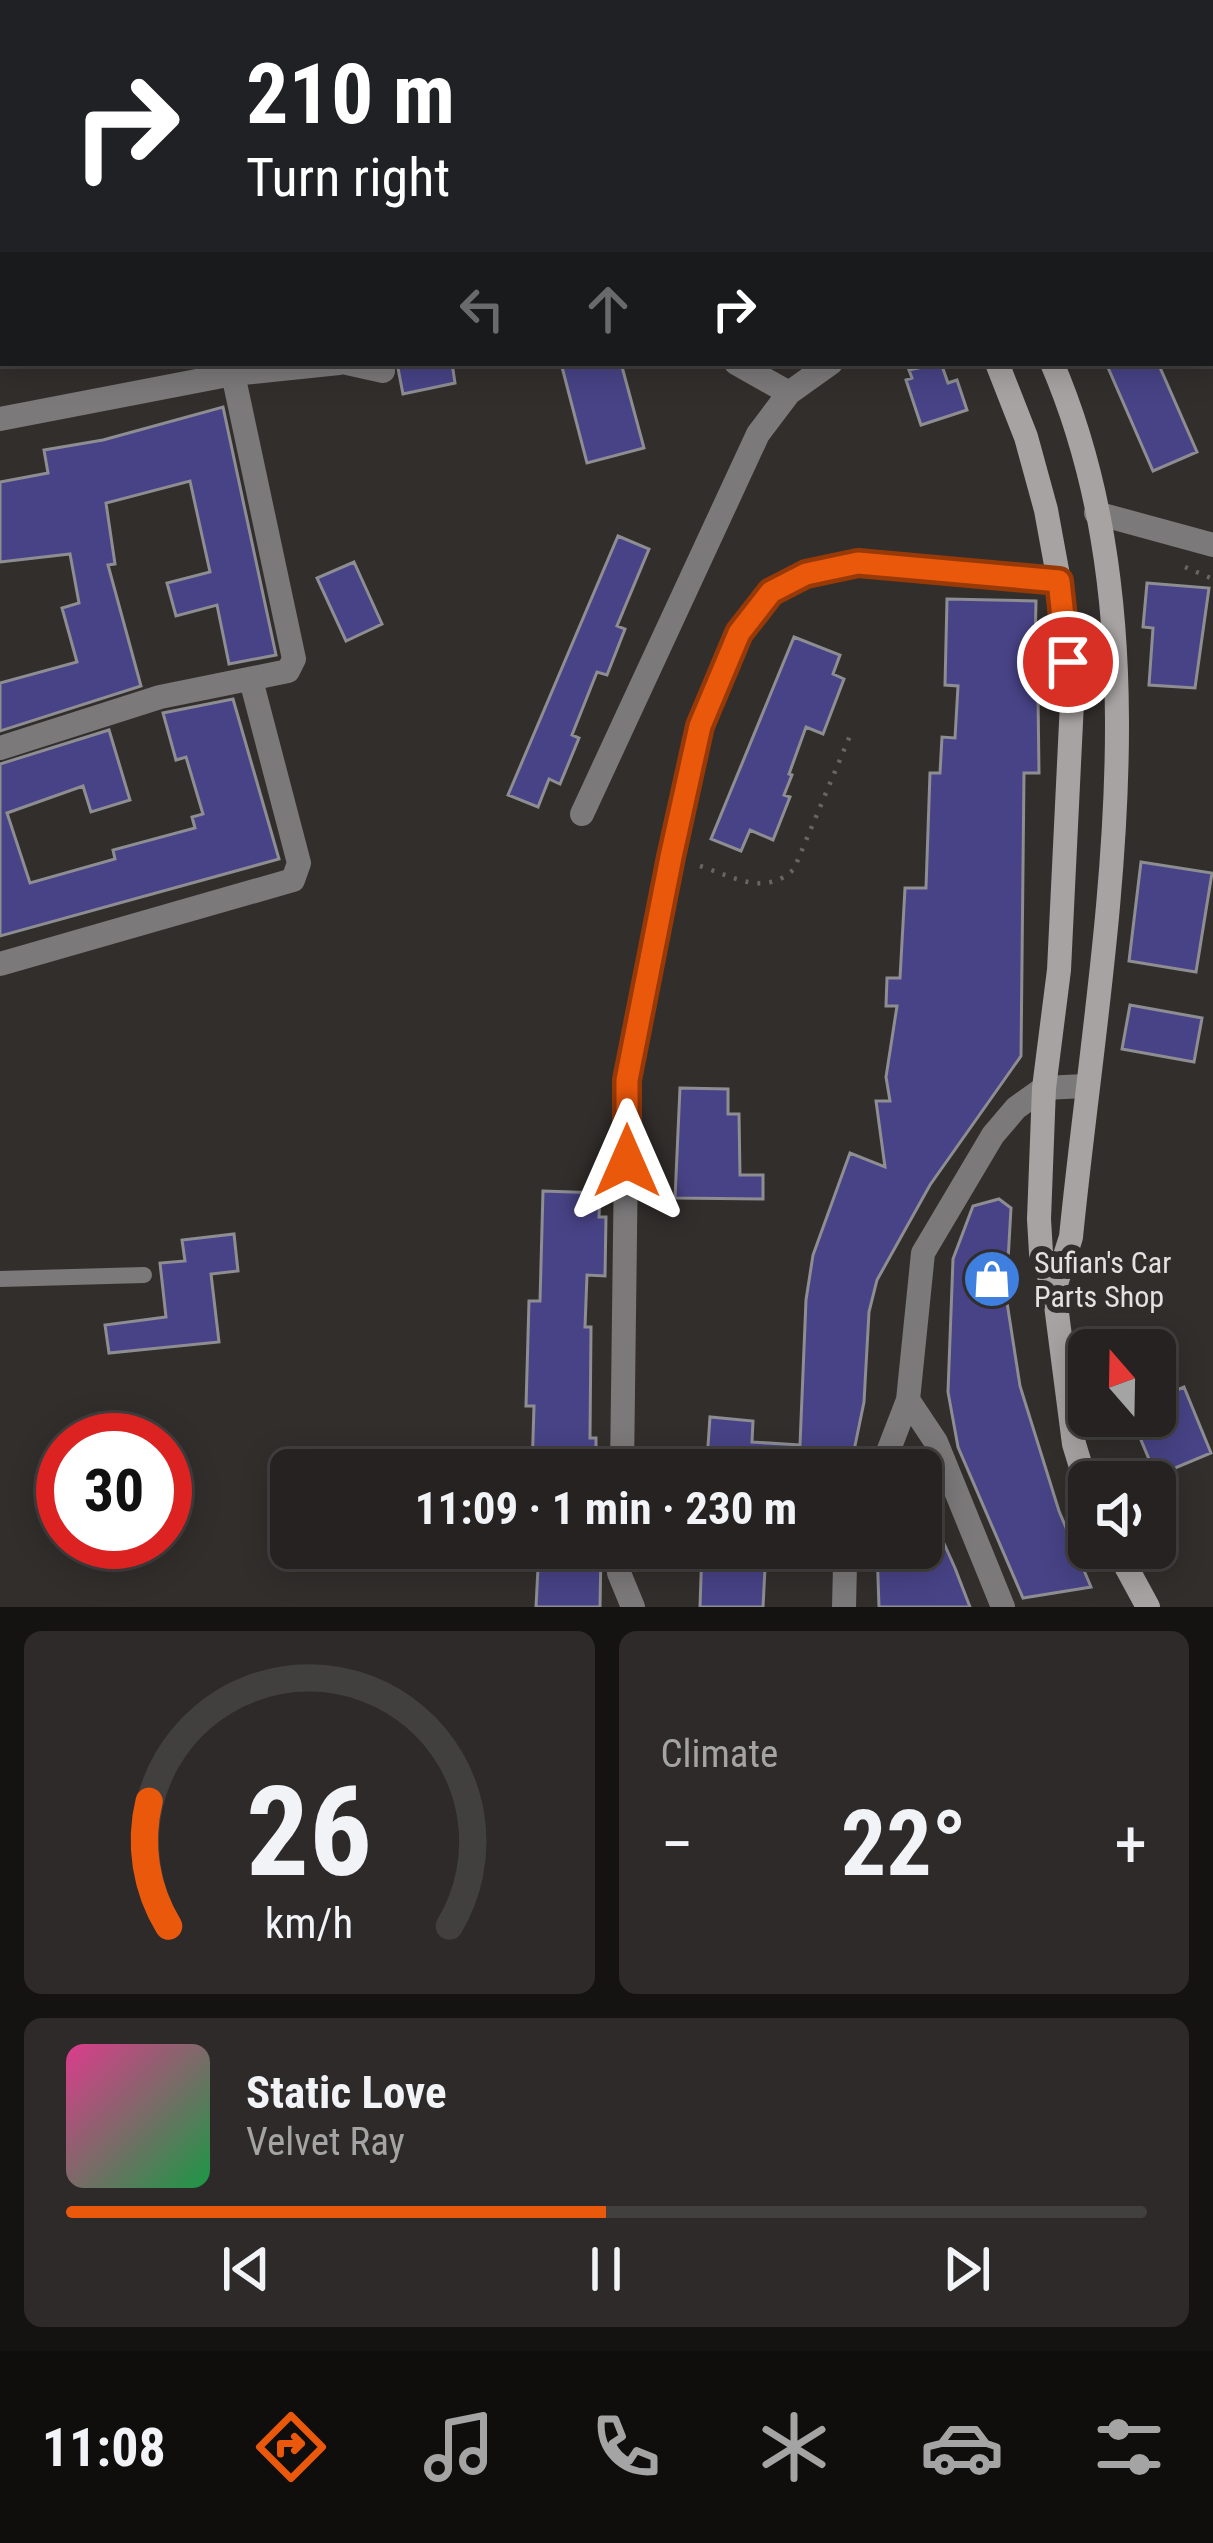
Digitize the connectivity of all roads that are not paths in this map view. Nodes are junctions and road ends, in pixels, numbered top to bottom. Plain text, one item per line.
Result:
1 (313, 366) edge
2 (358, 366) edge
3 (741, 366) edge
4 (827, 366) edge
5 (998, 366) edge
6 (1053, 366) edge
7 (383, 371) dead end
8 (233, 374) junction
9 (789, 393) junction
10 (0, 419) edge
11 (1096, 513) junction
12 (1213, 545) edge
13 (1059, 581) junction
14 (251, 680) junction
15 (0, 748) edge
16 (581, 814) dead end
17 (0, 964) edge
18 (1085, 1086) junction
19 (1044, 1088) junction
20 (144, 1274) dead end
21 (0, 1280) edge
22 (1054, 1290) junction
23 (908, 1400) junction
24 (622, 1449) edge
25 (889, 1449) edge
26 (1080, 1461) edge
27 (619, 1569) edge
28 (845, 1569) edge
29 (1127, 1569) edge
30 (633, 1607) edge
31 (844, 1607) edge
32 (1003, 1607) edge
33 (1148, 1607) edge

1 - 8 street
2 - 7 street
3 - 9 street
4 - 9 street
5 - 13 main road
6 - 11 main road
8 - 10 street
8 - 14 street
9 - 16 street
11 - 12 street
11 - 18 main road
13 - 19 main road
13 - 24 street
14 - 15 street
14 - 17 street
18 - 19 street
18 - 22 main road
19 - 22 main road
19 - 23 street
20 - 21 lane
22 - 26 main road
23 - 25 street
23 - 32 street
27 - 30 street
28 - 31 street
29 - 33 main road

